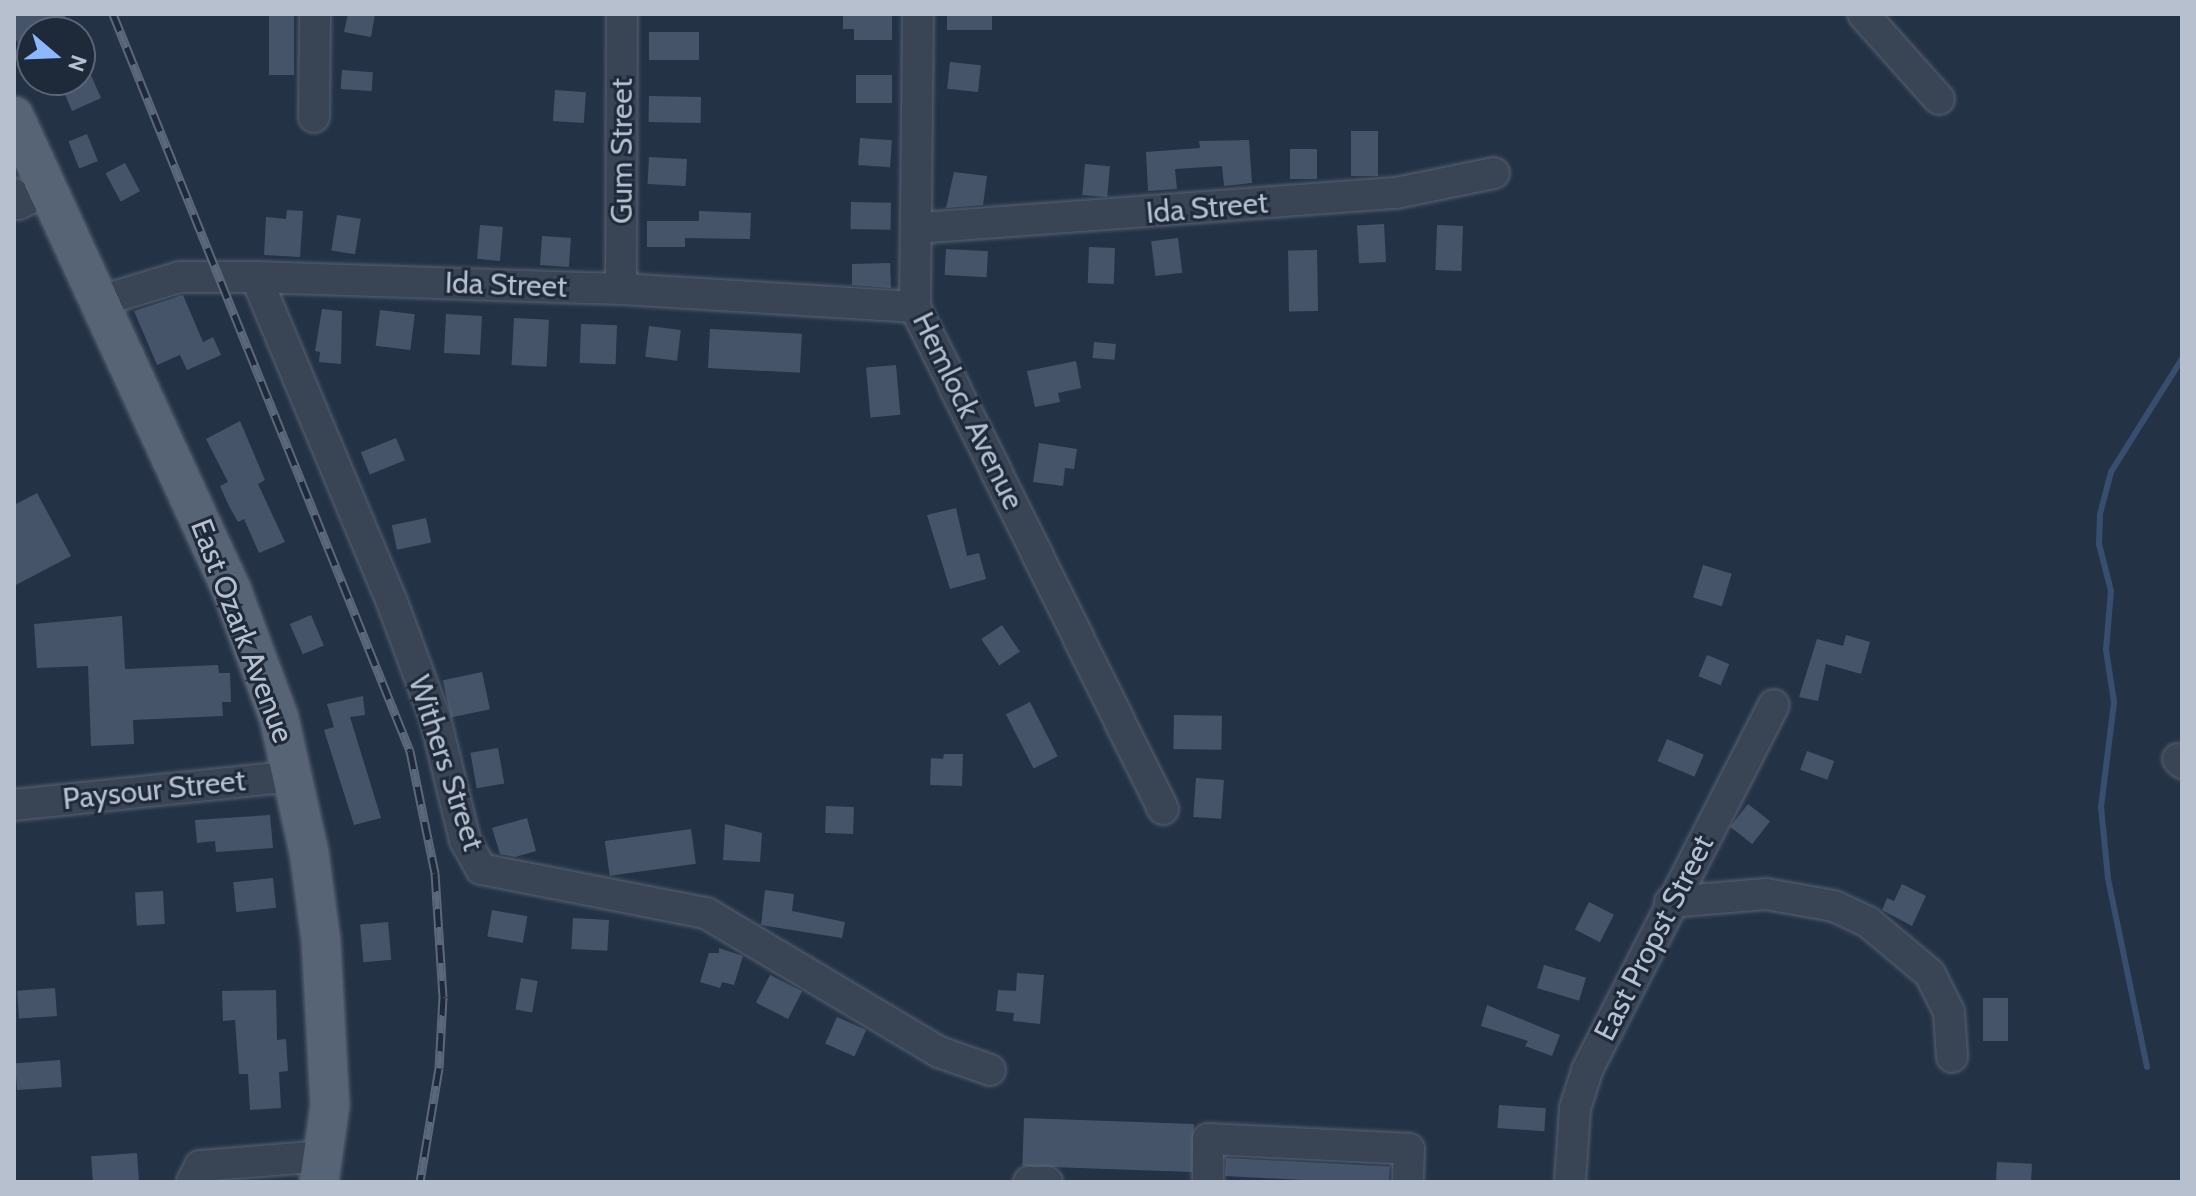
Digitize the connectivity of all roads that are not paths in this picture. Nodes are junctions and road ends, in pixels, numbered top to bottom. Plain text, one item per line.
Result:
1 (315, 14) edge
2 (622, 14) edge
3 (918, 14) edge
4 (1863, 14) edge
5 (1939, 99) dead end
6 (314, 117) dead end
7 (17, 131) edge
8 (1494, 173) dead end
9 (31, 192) edge
10 (918, 228) junction
11 (256, 277) junction
12 (621, 289) junction
13 (100, 301) junction
14 (915, 307) junction
15 (1774, 705) dead end
16 (294, 776) junction
17 (14, 805) edge
18 (1163, 809) dead end
19 (1670, 902) junction
20 (1952, 1057) dead end
21 (990, 1070) dead end
22 (321, 1169) edge
23 (192, 1182) edge
24 (1029, 1182) edge
25 (1047, 1182) edge
26 (1208, 1182) edge
27 (1408, 1182) edge
28 (1570, 1182) edge

1 - 6 street
2 - 12 street, Gum Street
3 - 10 street, Hemlock Avenue
4 - 5 street
7 - 9 main road, East Ozark Avenue
8 - 10 street, Ida Street
9 - 13 main road, East Ozark Avenue
10 - 14 street, Hemlock Avenue
11 - 12 street, Ida Street
11 - 13 street, Ida Street
11 - 21 street, Withers Street
12 - 14 street, Ida Street
13 - 16 main road, East Ozark Avenue
14 - 18 street, Hemlock Avenue
15 - 19 street, East Propst Street
16 - 17 street, Paysour Street
16 - 22 main road, East Ozark Avenue
19 - 20 street
19 - 28 street, East Propst Street
22 - 23 street
24 - 25 street
26 - 27 street

